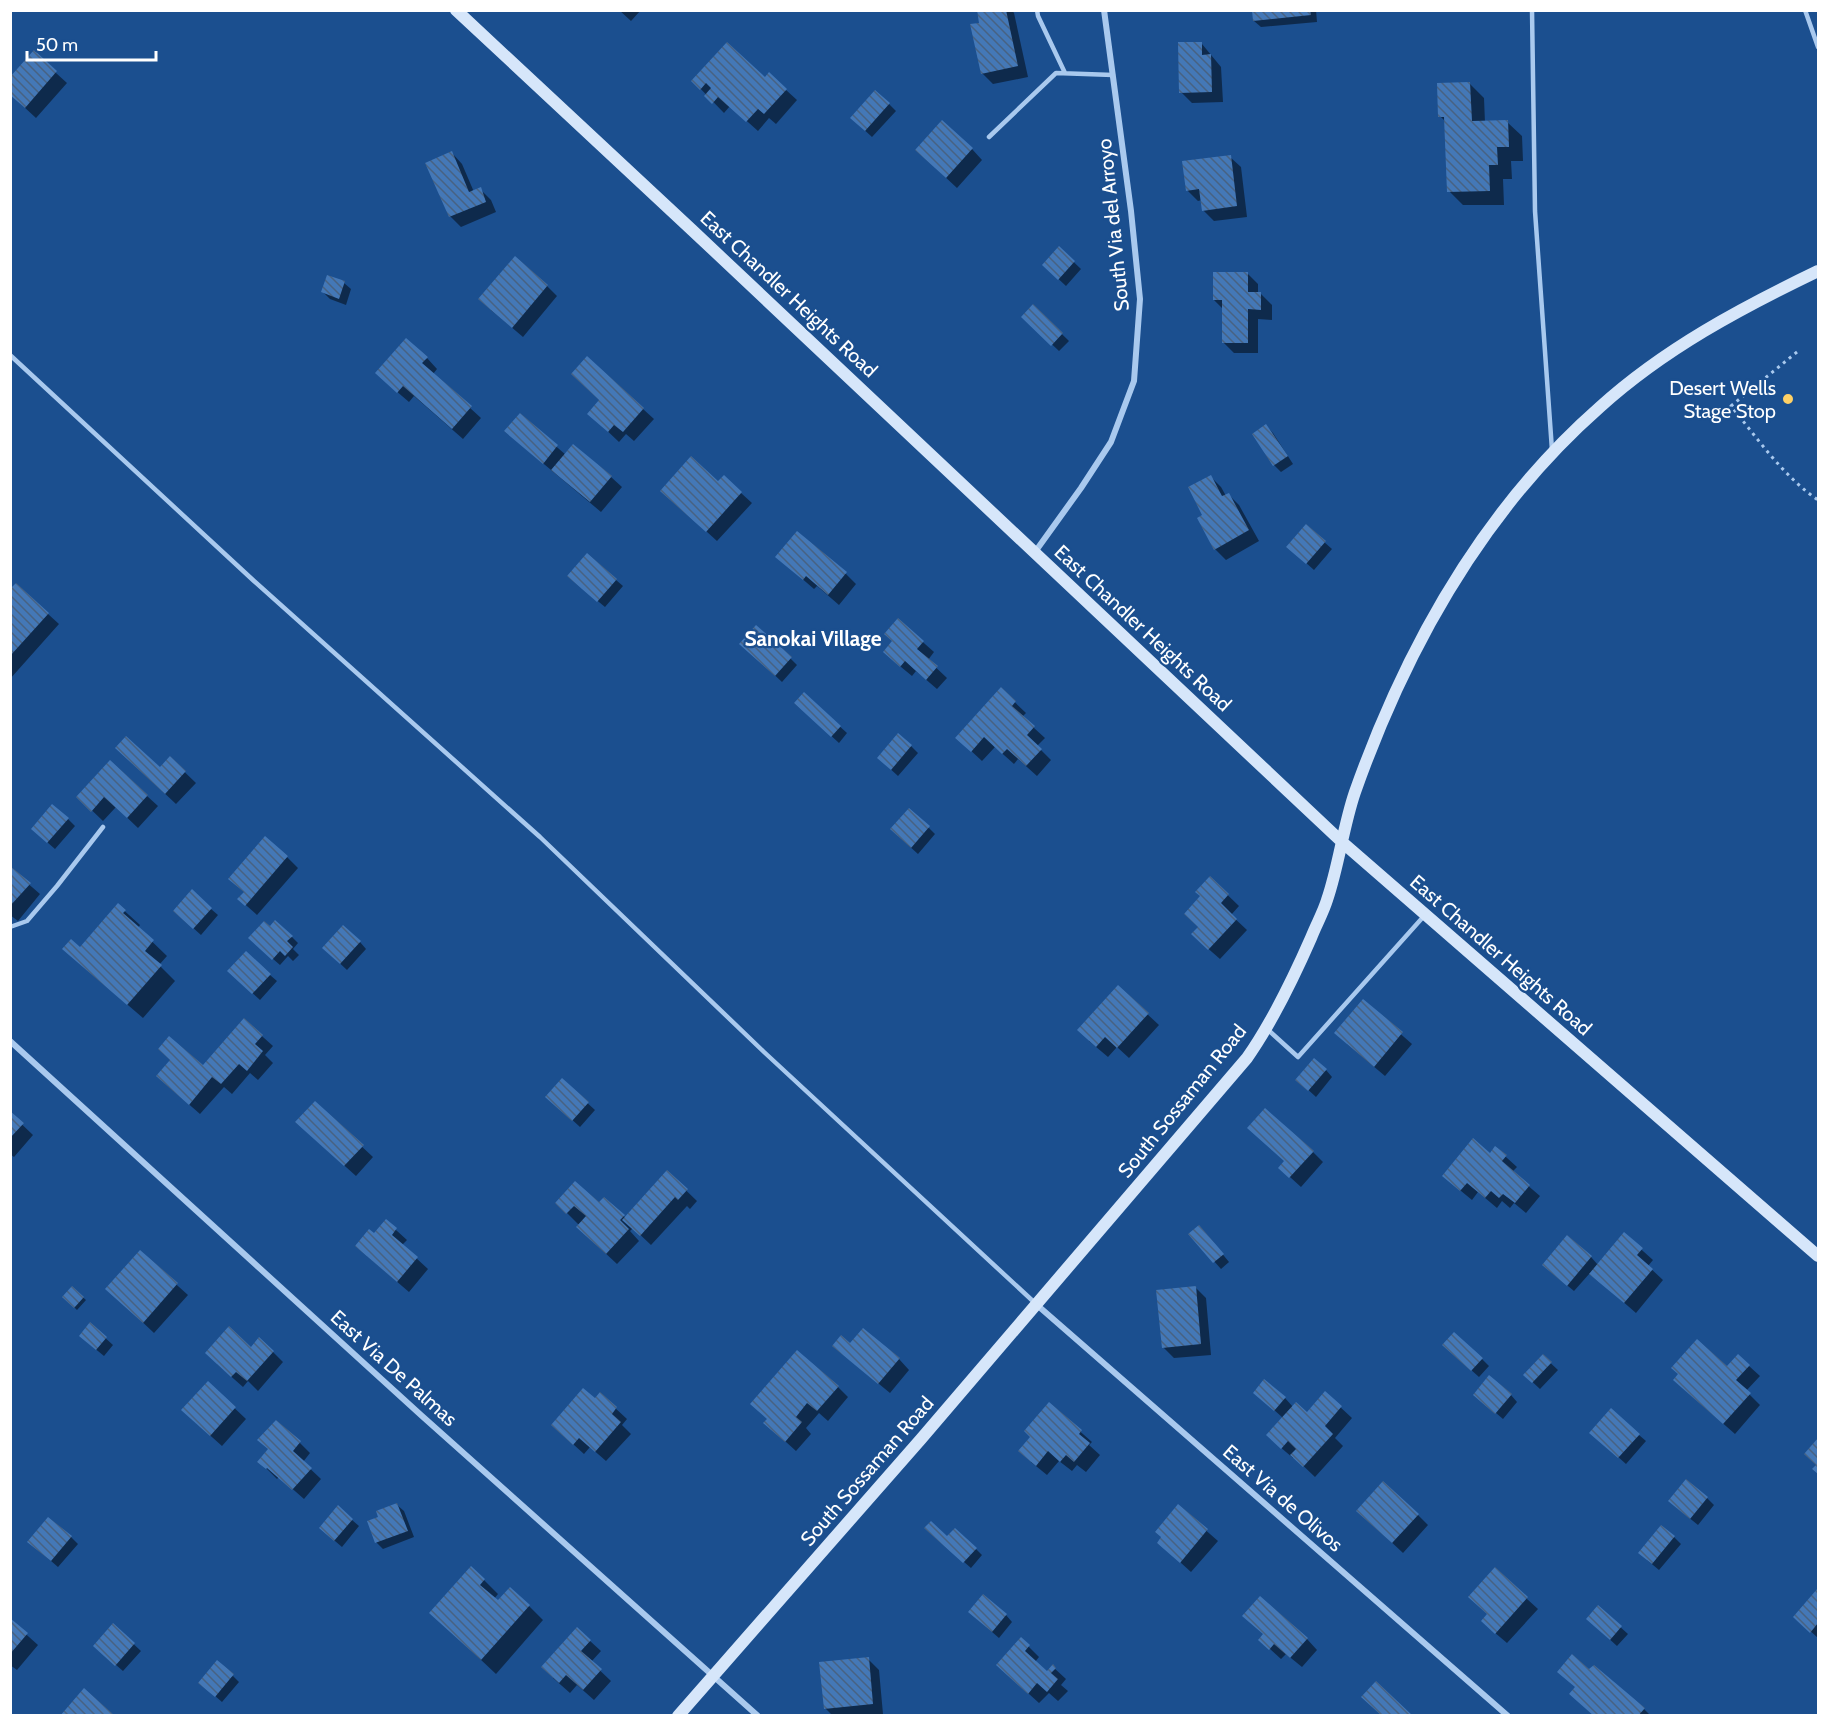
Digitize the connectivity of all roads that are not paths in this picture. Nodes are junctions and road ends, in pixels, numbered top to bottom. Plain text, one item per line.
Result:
1 (456, 10) edge
2 (1037, 10) edge
3 (1104, 10) edge
4 (1532, 10) edge
5 (1805, 10) edge
6 (1818, 47) edge
7 (1065, 73) junction
8 (1113, 75) junction
9 (989, 137) dead end
10 (1818, 271) edge
11 (10, 356) edge
12 (1552, 453) junction
13 (1034, 552) junction
14 (103, 826) dead end
15 (1342, 842) junction
16 (1425, 914) junction
17 (10, 927) edge
18 (1266, 1028) junction
19 (10, 1041) edge
20 (1818, 1256) edge
21 (1037, 1305) junction
22 (712, 1676) junction
23 (678, 1716) edge
24 (758, 1716) edge
25 (1508, 1716) edge

1 - 13 main road, East Chandler Heights Road
2 - 7 lane
3 - 8 street, South Via del Arroyo
4 - 12 lane
5 - 6 lane
7 - 8 lane
7 - 9 lane
8 - 13 street, South Via del Arroyo
10 - 12 main road, South Sossaman Road
11 - 21 lane
12 - 15 main road, South Sossaman Road
13 - 15 main road, East Chandler Heights Road
14 - 17 lane
15 - 16 main road, East Chandler Heights Road
15 - 18 main road, South Sossaman Road
16 - 18 lane
16 - 20 main road, East Chandler Heights Road
18 - 21 main road, South Sossaman Road
19 - 22 street, East Via De Palmas
21 - 22 main road, South Sossaman Road
21 - 25 street, East Via de Olivos
22 - 23 main road, South Sossaman Road
22 - 24 street, East Via De Palmas

